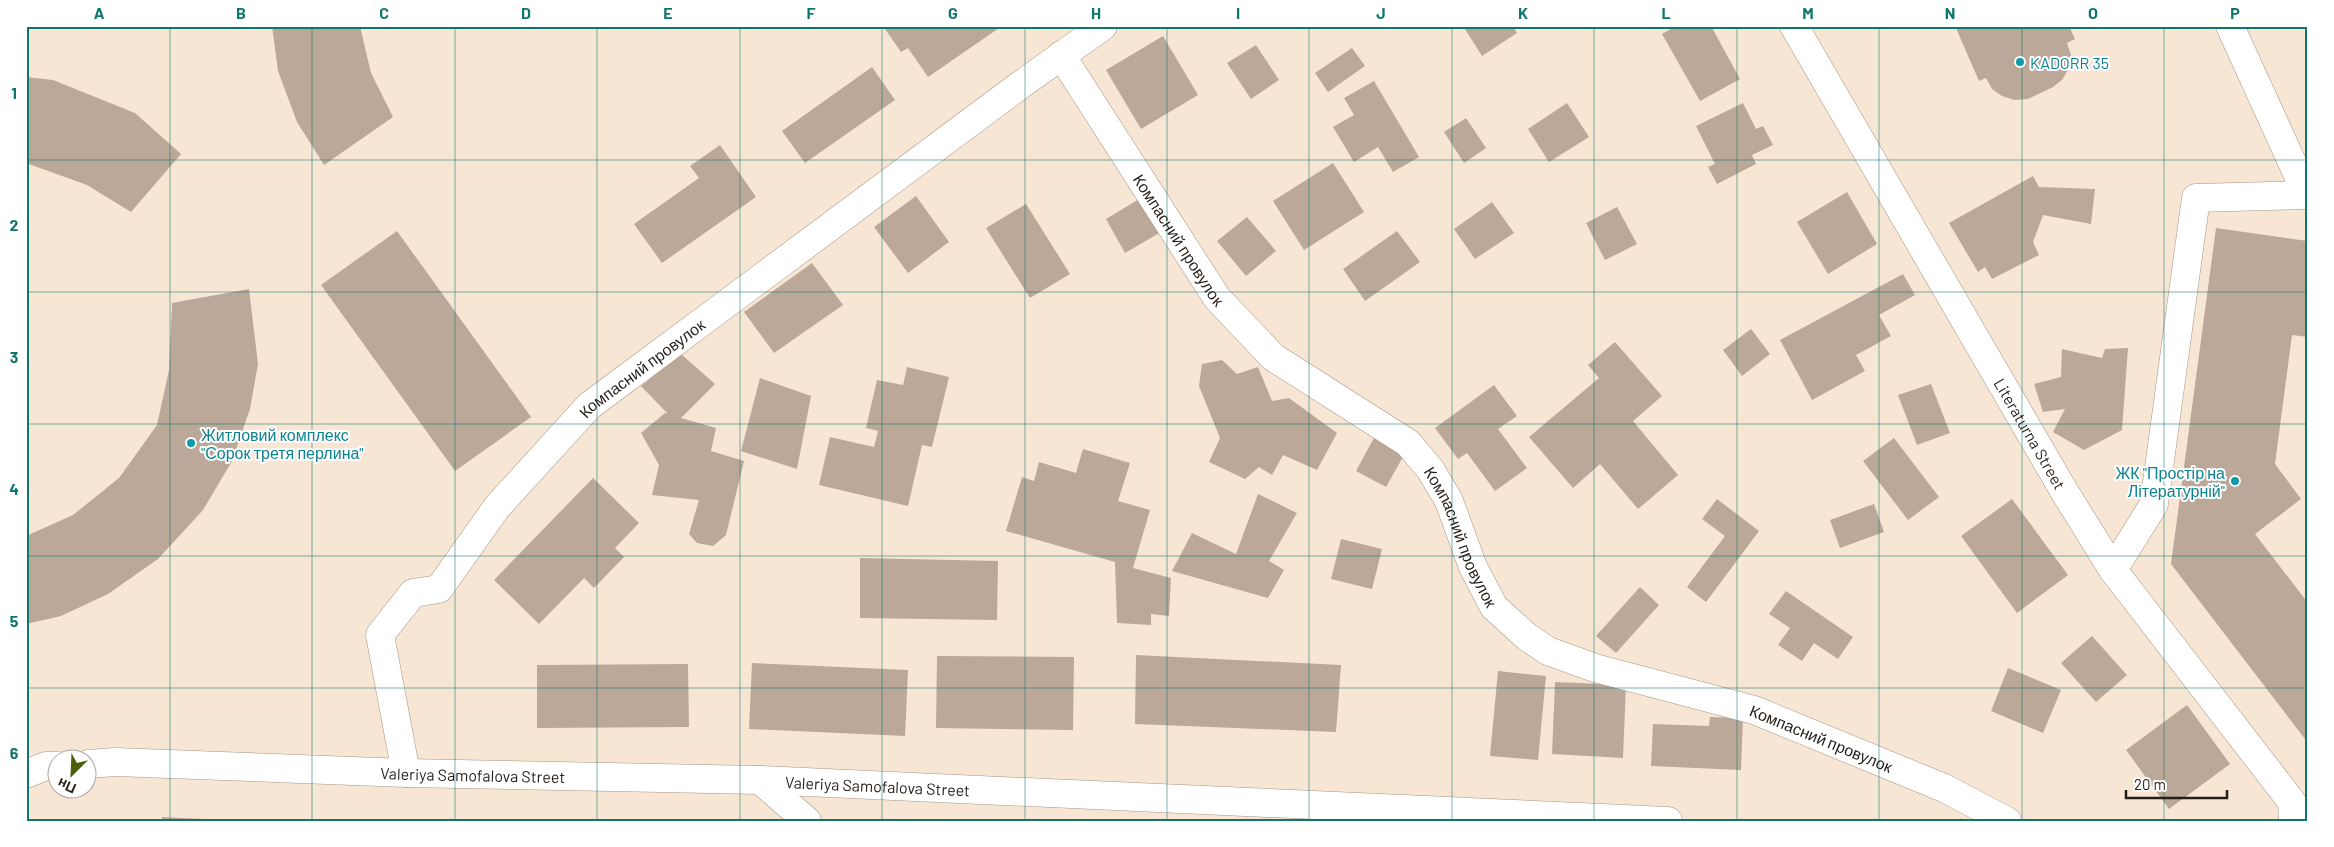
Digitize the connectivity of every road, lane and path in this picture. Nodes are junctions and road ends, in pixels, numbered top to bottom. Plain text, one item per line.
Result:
1 (1103, 26) edge
2 (1794, 26) edge
3 (2230, 26) edge
4 (1061, 55) junction
5 (2307, 195) edge
6 (2113, 570) junction
7 (98, 763) edge
8 (48, 766) edge
9 (406, 773) junction
10 (26, 774) edge
11 (760, 780) junction
12 (807, 821) edge
13 (1668, 821) edge
14 (2007, 821) edge
15 (2293, 821) edge

1 - 4 street, Компасний провулок
2 - 6 street, Literaturna Street
3 - 5 street
4 - 9 street, Компасний провулок
4 - 14 street, Компасний провулок
5 - 6 street
6 - 15 street, Literaturna Street
7 - 9 street, Valeriya Samofalova Street
8 - 10 street
9 - 11 street, Valeriya Samofalova Street
11 - 12 street
11 - 13 street, Valeriya Samofalova Street

